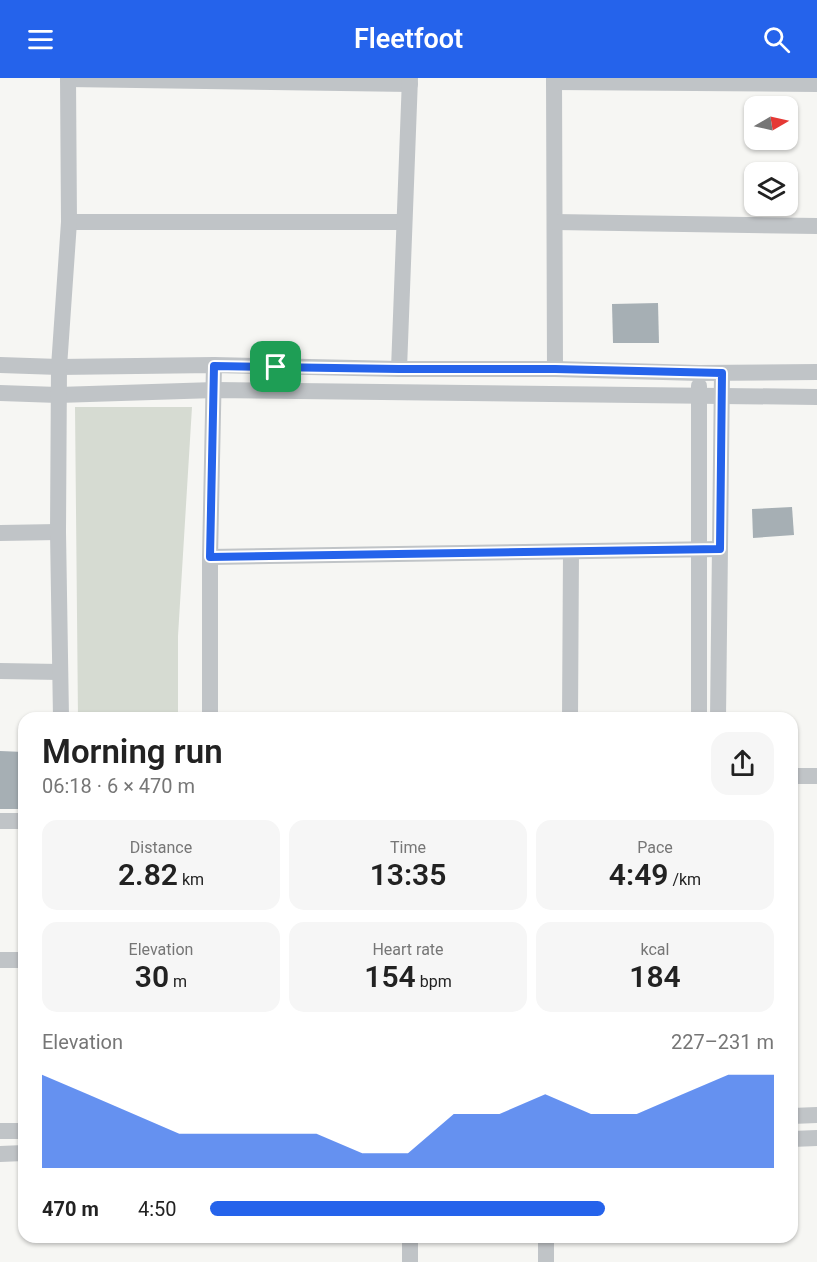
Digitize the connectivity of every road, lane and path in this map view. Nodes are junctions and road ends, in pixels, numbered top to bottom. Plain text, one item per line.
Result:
1 (68, 78) edge
2 (554, 80) edge
3 (410, 81) edge
4 (817, 84) edge
5 (69, 222) junction
6 (404, 222) junction
7 (555, 222) junction
8 (817, 226) edge
9 (0, 365) edge
10 (214, 366) junction
11 (59, 367) junction
12 (399, 369) junction
13 (555, 369) junction
14 (817, 372) edge
15 (699, 373) junction
16 (722, 373) junction
17 (215, 390) junction
18 (0, 393) edge
19 (58, 394) junction
20 (699, 396) junction
21 (722, 397) junction
22 (817, 397) edge
23 (58, 532) junction
24 (0, 533) edge
25 (699, 549) junction
26 (720, 549) junction
27 (571, 552) junction
28 (210, 557) junction
29 (0, 671) edge
30 (60, 672) junction
31 (61, 712) edge
32 (210, 712) edge
33 (570, 712) edge
34 (699, 712) edge
35 (718, 712) edge
36 (798, 776) edge
37 (817, 776) edge
38 (0, 821) edge
39 (18, 821) edge
40 (0, 960) edge
41 (18, 960) edge
42 (817, 1115) edge
43 (798, 1116) edge
44 (0, 1131) edge
45 (18, 1131) edge
46 (817, 1138) edge
47 (798, 1139) edge
48 (18, 1153) edge
49 (0, 1154) edge
50 (410, 1243) edge
51 (546, 1243) edge
52 (410, 1262) edge
53 (546, 1262) edge

1 - 3 street
1 - 5 street
2 - 4 street
2 - 7 street
3 - 6 street
5 - 6 street
5 - 11 street
6 - 12 street
7 - 8 street
7 - 13 street
9 - 11 street
10 - 11 street
10 - 12 street
10 - 17 street
11 - 19 street
12 - 13 street
13 - 15 street
14 - 16 street
15 - 16 street
15 - 20 street
16 - 21 street
17 - 19 street
17 - 20 street
17 - 28 street
18 - 19 street
19 - 23 street
20 - 21 street
20 - 25 street
21 - 22 street
21 - 26 street
23 - 24 street
23 - 30 street
25 - 26 street
25 - 27 street
25 - 34 street
26 - 35 street
27 - 28 street
27 - 33 street
28 - 32 street
29 - 30 street
30 - 31 street
36 - 37 street
38 - 39 street
40 - 41 street
42 - 43 street
44 - 45 street
46 - 47 street
48 - 49 street
50 - 52 street
51 - 53 street

